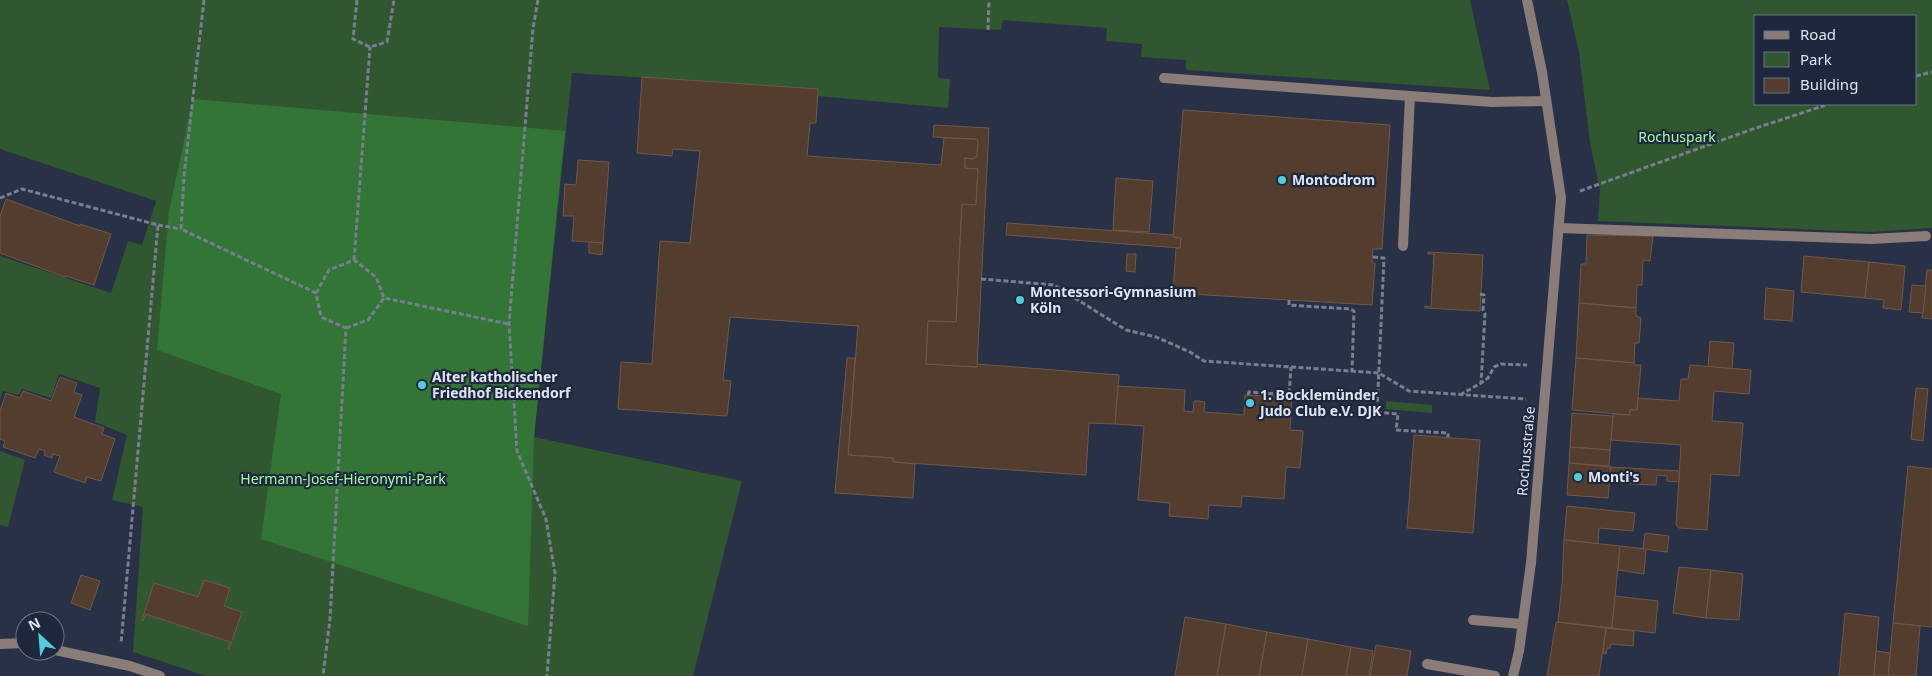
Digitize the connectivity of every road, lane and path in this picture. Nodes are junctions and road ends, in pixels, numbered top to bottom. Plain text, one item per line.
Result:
1 (204, 0) edge
2 (357, 0) edge
3 (394, 0) edge
4 (538, 0) edge
5 (989, 0) edge
6 (1527, 0) edge
7 (988, 30) dead end
8 (370, 47) junction
9 (1932, 72) edge
10 (1917, 76) edge
11 (1164, 78) dead end
12 (1410, 96) junction
13 (1546, 101) junction
14 (1826, 105) edge
15 (1599, 185) dead end
16 (0, 198) edge
17 (158, 225) junction
18 (1559, 228) junction
19 (181, 229) junction
20 (1926, 236) dead end
21 (1403, 246) dead end
22 (1373, 257) dead end
23 (354, 260) junction
24 (981, 279) dead end
25 (316, 293) junction
26 (1480, 294) dead end
27 (384, 298) junction
28 (1289, 300) dead end
29 (508, 324) junction
30 (346, 328) junction
31 (1501, 364) dead end
32 (1291, 367) junction
33 (1352, 372) junction
34 (1379, 374) junction
35 (1481, 383) junction
36 (1248, 395) dead end
37 (1460, 395) junction
38 (1544, 401) junction
39 (1448, 438) dead end
40 (1473, 620) dead end
41 (1522, 624) junction
42 (15, 643) edge
43 (0, 644) edge
44 (65, 652) edge
45 (1426, 664) dead end
46 (119, 665) junction
47 (160, 676) edge
48 (324, 676) edge
49 (547, 676) edge
50 (1495, 676) edge
51 (1513, 676) edge

1 - 19 path
2 - 8 path
3 - 8 path
4 - 29 path
5 - 7 path
6 - 13 street, Rochusstraße
8 - 23 path
9 - 10 path
11 - 12 street
12 - 13 street
12 - 21 street
13 - 18 street, Rochusstraße
14 - 15 path
16 - 17 path
17 - 19 path
17 - 46 path
18 - 20 street
18 - 38 street, Rochusstraße
19 - 25 path
22 - 34 path
23 - 25 path
23 - 27 path
24 - 32 path
25 - 30 path
26 - 35 path
27 - 29 path
27 - 30 path
28 - 33 path
29 - 49 path
30 - 48 path
31 - 35 path
32 - 33 path
32 - 36 path
33 - 34 path
34 - 37 path
34 - 39 path
35 - 37 path
37 - 38 path
38 - 41 street, Rochusstraße
40 - 41 street
41 - 51 street, Rochusstraße
42 - 43 street
44 - 46 street
45 - 50 street
46 - 47 street

